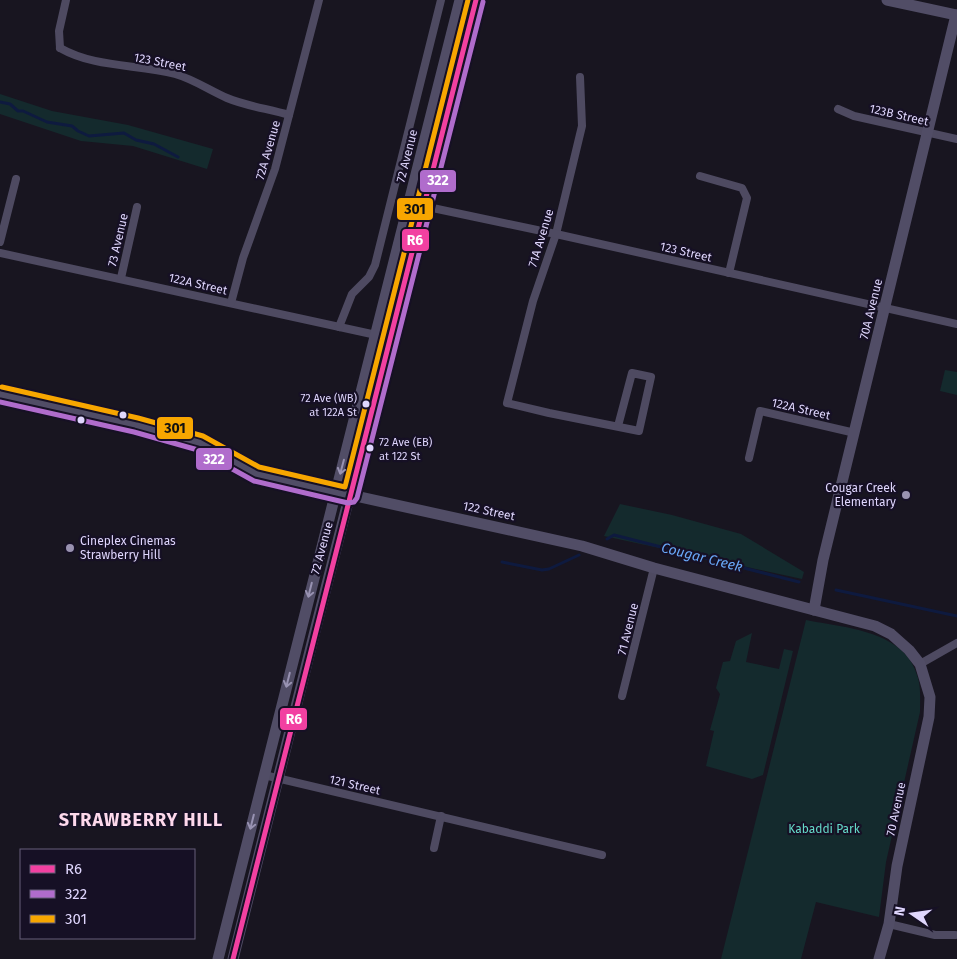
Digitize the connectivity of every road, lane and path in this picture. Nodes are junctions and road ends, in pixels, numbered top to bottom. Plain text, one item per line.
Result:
1 (66, 0) edge
2 (319, 0) edge
3 (441, 0) edge
4 (460, 0) edge
5 (476, 0) edge
6 (887, 0) edge
7 (935, 5) edge
8 (957, 15) edge
9 (580, 77) dead end
10 (838, 109) dead end
11 (289, 115) junction
12 (928, 133) junction
13 (957, 139) edge
14 (700, 176) dead end
15 (16, 179) dead end
16 (409, 203) junction
17 (424, 206) junction
18 (137, 207) dead end
19 (556, 234) junction
20 (0, 242) edge
21 (0, 253) edge
22 (729, 273) junction
23 (121, 278) junction
24 (231, 303) junction
25 (885, 308) junction
26 (957, 324) edge
27 (339, 327) junction
28 (376, 335) junction
29 (390, 338) junction
30 (0, 394) edge
31 (618, 426) junction
32 (855, 433) junction
33 (749, 458) dead end
34 (335, 492) junction
35 (350, 496) junction
36 (654, 568) junction
37 (814, 610) junction
38 (957, 643) edge
39 (920, 664) junction
40 (622, 696) dead end
41 (264, 775) junction
42 (279, 778) junction
43 (441, 816) junction
44 (434, 848) dead end
45 (602, 855) dead end
46 (889, 924) junction
47 (955, 935) dead end
48 (218, 959) edge
49 (234, 959) edge
50 (879, 959) edge

1 - 11 street, 123 Street
2 - 11 street, 72A Avenue
3 - 27 street, 72 Avenue
4 - 16 main road, 72 Avenue
5 - 17 main road, 72 Avenue
6 - 7 main road
7 - 8 main road
8 - 12 main road, 70A Avenue
9 - 19 street, 71A Avenue
10 - 12 street, 123B Street
11 - 24 street, 72A Avenue
12 - 13 street, 123B Street
12 - 25 main road, 70A Avenue
14 - 22 street
15 - 20 street
16 - 17 street, 123 Street
16 - 28 main road, 72 Avenue
17 - 19 street, 123 Street
17 - 29 main road, 72 Avenue
18 - 23 street, 73 Avenue
19 - 22 street, 123 Street
19 - 31 street, 71A Avenue
21 - 23 street, 122A Street
22 - 25 street, 123 Street
23 - 24 street, 122A Street
24 - 27 street, 122A Street
25 - 26 street, 123 Street
25 - 32 main road, 70A Avenue
27 - 28 street, 122A Street
28 - 29 street, 122A Street
28 -> 34 main road, 72 Avenue
29 - 35 main road, 72 Avenue
30 - 34 main road, 122 Street
31 - 31 street
32 - 33 street, 122A Street
32 - 37 main road, 70A Avenue
34 - 35 main road, 122 Street
34 -> 41 main road, 72 Avenue
35 - 36 main road, 122 Street
35 - 42 main road, 72 Avenue
36 - 37 main road, 122 Street
36 - 40 street, 71 Avenue
37 - 39 main road, 122 Street
38 - 39 street
39 - 46 main road, 70 Avenue
41 - 42 street, 121 Street
41 -> 48 main road, 72 Avenue
42 - 43 street, 121 Street
42 - 49 main road, 72 Avenue
43 - 44 street
43 - 45 street, 121 Street
46 - 47 street
46 - 50 main road, 70 Avenue

